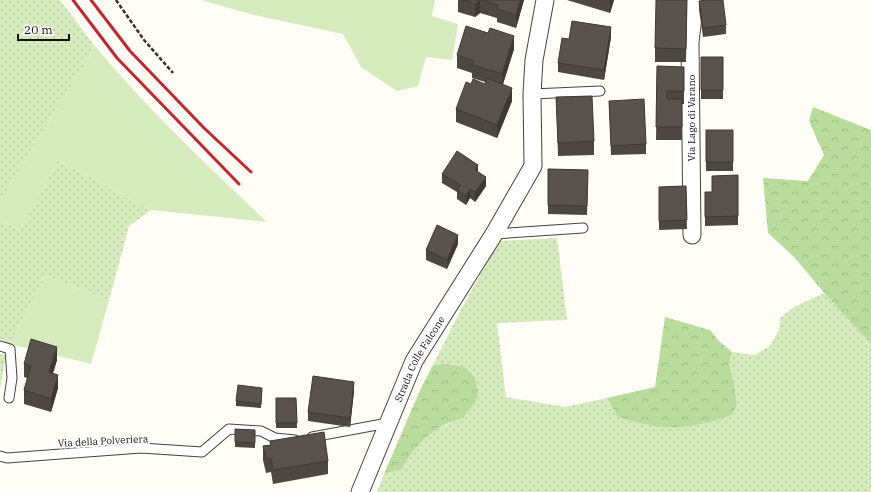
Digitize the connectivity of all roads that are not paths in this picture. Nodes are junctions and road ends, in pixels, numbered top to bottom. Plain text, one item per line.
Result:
1 (545, 0) edge
2 (695, 0) edge
3 (600, 91) dead end
4 (532, 94) junction
5 (583, 228) dead end
6 (494, 234) junction
7 (692, 235) dead end
8 (0, 346) edge
9 (9, 398) dead end
10 (388, 423) junction
11 (0, 456) edge
12 (360, 492) edge

1 - 4 street, Strada Colle Falcone
2 - 7 street, Via Lago di Varano
3 - 4 lane
4 - 6 street, Strada Colle Falcone
5 - 6 lane
6 - 10 street, Strada Colle Falcone
8 - 9 lane
10 - 11 lane, Via della Polveriera
10 - 12 street, Strada Colle Falcone

